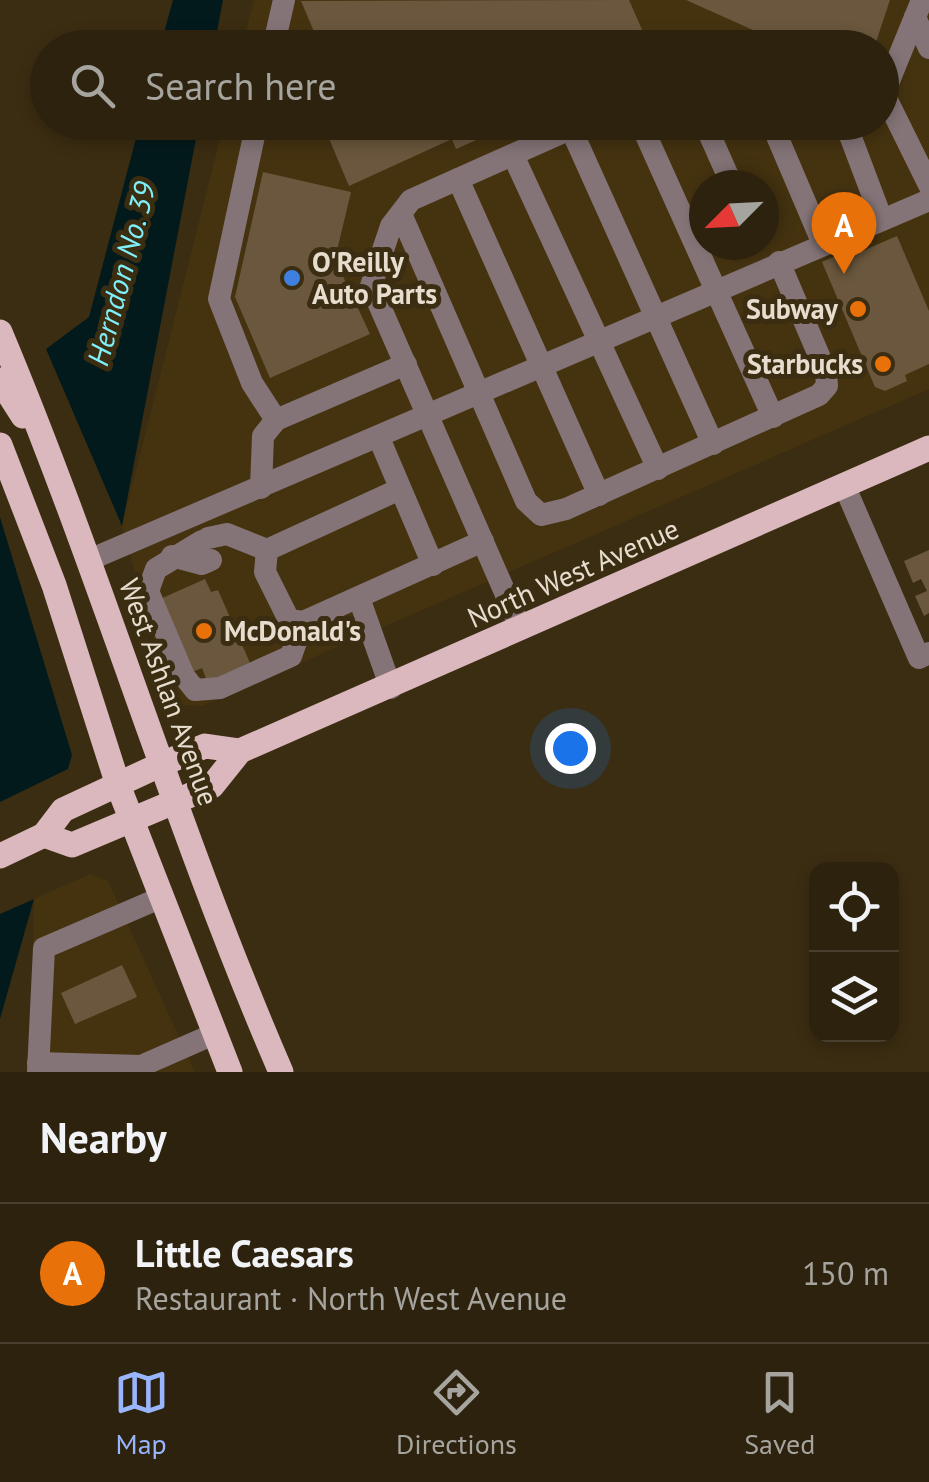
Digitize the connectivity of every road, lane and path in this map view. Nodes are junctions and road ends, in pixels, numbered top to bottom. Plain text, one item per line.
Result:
1 (284, 0) edge
2 (918, 9) edge
3 (277, 30) edge
4 (929, 48) edge
5 (899, 58) edge
6 (899, 126) edge
7 (253, 140) edge
8 (547, 140) edge
9 (585, 140) edge
10 (648, 140) edge
11 (712, 140) edge
12 (779, 140) edge
13 (852, 140) edge
14 (513, 155) junction
15 (725, 170) edge
16 (458, 180) junction
17 (929, 185) edge
18 (929, 200) edge
19 (400, 214) junction
20 (882, 220) junction
21 (823, 244) junction
22 (769, 260) edge
23 (773, 265) junction
24 (714, 291) junction
25 (656, 317) junction
26 (0, 332) edge
27 (598, 342) junction
28 (406, 364) junction
29 (540, 368) junction
30 (0, 380) edge
31 (479, 394) junction
32 (428, 417) junction
33 (773, 417) junction
34 (276, 420) junction
35 (379, 438) junction
36 (713, 444) junction
37 (0, 445) edge
38 (929, 448) edge
39 (56, 467) junction
40 (658, 469) junction
41 (844, 485) junction
42 (262, 488) junction
43 (400, 489) junction
44 (599, 495) junction
45 (483, 542) junction
46 (259, 546) junction
47 (90, 560) junction
48 (433, 565) junction
49 (359, 598) junction
50 (303, 622) junction
51 (521, 629) junction
52 (929, 654) edge
53 (391, 688) junction
54 (240, 751) junction
55 (162, 764) junction
56 (118, 785) junction
57 (176, 801) junction
58 (131, 820) junction
59 (44, 836) junction
60 (0, 856) edge
61 (160, 898) junction
62 (214, 1034) junction
63 (38, 1068) edge
64 (143, 1069) edge
65 (230, 1072) edge
66 (281, 1072) edge

1 - 3 lane
2 - 4 lane
2 - 5 lane
6 - 17 lane
7 - 34 lane
8 - 14 lane
9 - 25 lane
10 - 24 lane
11 - 15 lane
12 - 21 lane
13 - 20 lane
14 - 16 lane
14 - 27 lane
16 - 19 lane
16 - 29 lane
18 - 20 lane
19 - 28 lane
19 - 31 lane
20 - 21 lane
21 - 23 lane
22 - 23 lane
23 - 24 lane
23 - 33 lane
24 - 25 lane
24 - 33 lane
25 - 27 lane
25 - 36 lane
26 - 39 main road, West Ashlan Avenue
27 - 29 lane
27 - 40 lane
28 - 32 lane
28 - 34 lane
29 - 31 lane
29 - 44 lane
30 - 39 main road
31 - 32 lane
31 - 44 lane
32 - 35 lane
32 - 45 lane
33 - 36 lane
34 - 42 lane
35 - 42 lane
35 - 43 lane
36 - 40 lane
37 - 56 main road
38 - 41 main road, North West Avenue
39 - 47 main road, West Ashlan Avenue
40 - 44 lane
41 - 51 main road, North West Avenue
41 - 52 lane
42 - 47 lane
43 - 46 lane
43 - 48 lane
45 - 48 lane
45 - 51 lane
46 - 50 lane
46 - 50 lane
47 - 55 main road, West Ashlan Avenue
48 - 49 lane
49 - 50 lane
49 - 53 lane
51 - 53 main road, North West Avenue
53 - 54 main road, North West Avenue
54 - 55 main road, North West Avenue
54 - 57 main road, North West Avenue
55 - 56 main road, North West Avenue
55 - 57 main road, West Ashlan Avenue
56 - 58 main road
56 - 59 main road, North West Avenue
57 - 58 main road, North West Avenue
57 - 66 main road, West Ashlan Avenue
58 - 59 main road, North West Avenue
58 - 61 main road
59 - 60 main road, North West Avenue
61 - 62 main road
61 - 63 lane
62 - 64 lane
62 - 65 main road
63 - 64 lane

